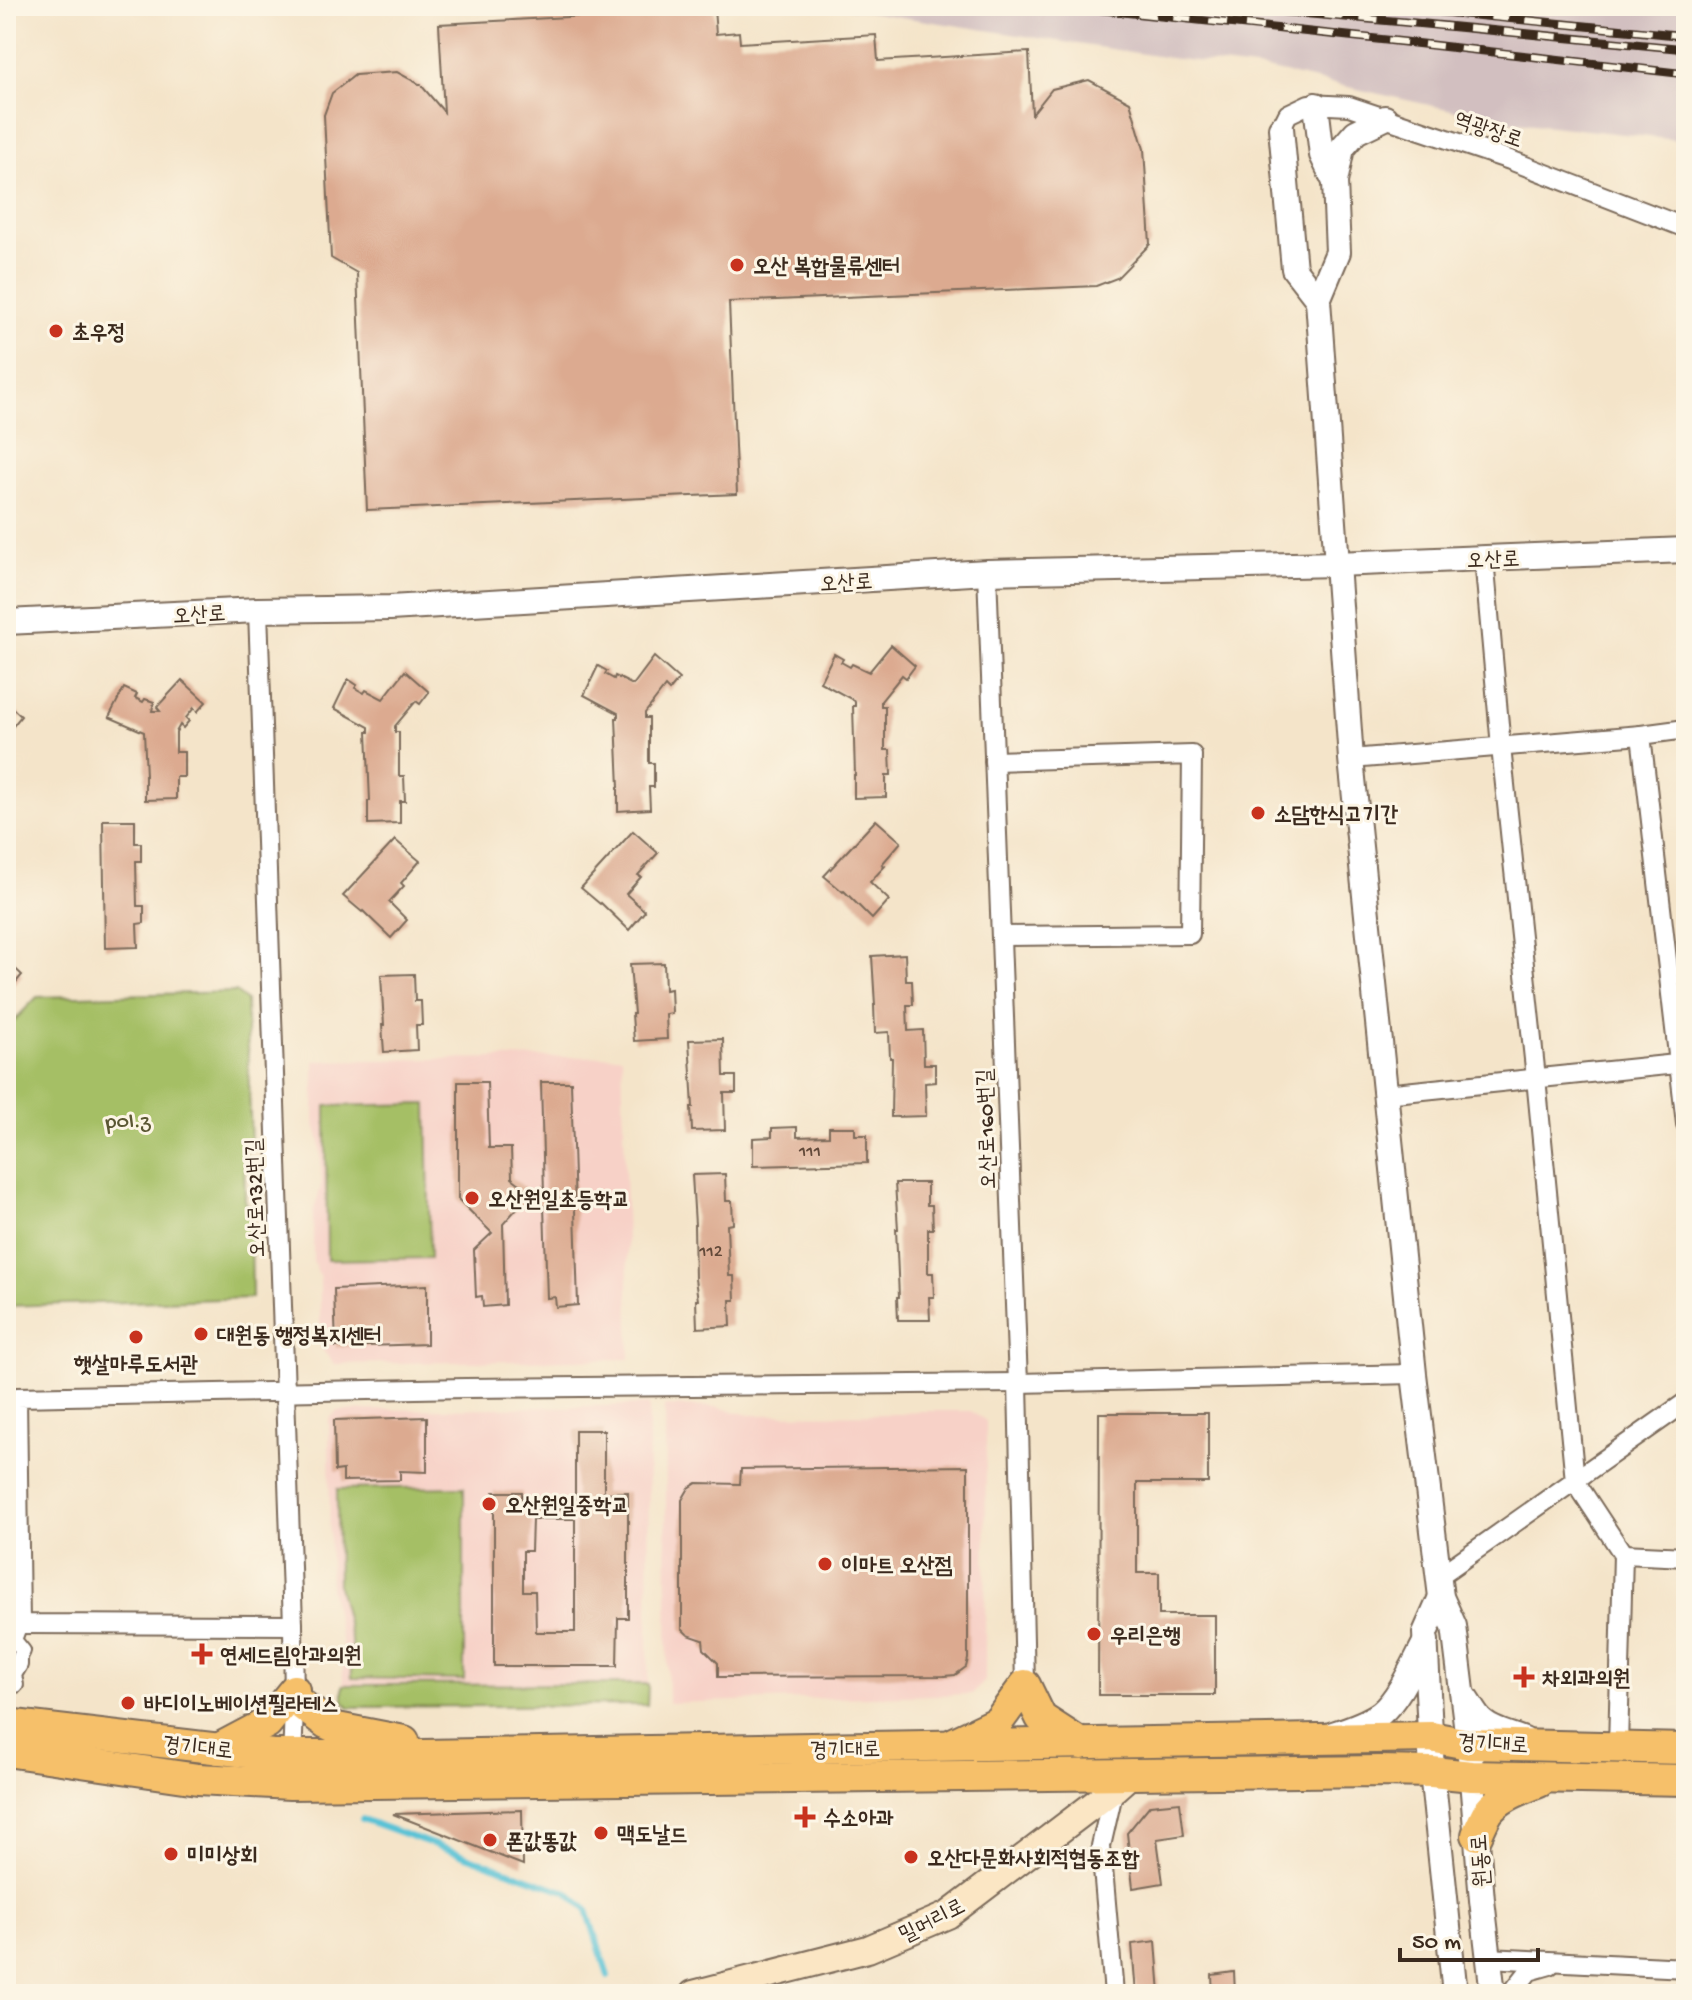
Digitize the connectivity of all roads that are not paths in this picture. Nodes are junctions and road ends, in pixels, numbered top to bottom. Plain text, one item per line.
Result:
1 (1316, 105) junction
2 (1385, 118) junction
3 (1281, 128) joint
4 (1335, 182) junction
5 (1686, 228) edge
6 (1318, 300) junction
7 (1686, 550) edge
8 (1484, 558) junction
9 (1336, 564) junction
10 (987, 572) junction
11 (258, 610) junction
12 (6, 622) edge
13 (1686, 729) edge
14 (1641, 735) junction
15 (1501, 747) junction
16 (1351, 759) junction
17 (994, 761) junction
18 (1002, 936) junction
19 (1683, 1063) edge
20 (1536, 1078) junction
21 (1385, 1094) junction
22 (1686, 1124) edge
23 (1414, 1374) junction
24 (1018, 1383) junction
25 (285, 1392) junction
26 (1686, 1402) edge
27 (1575, 1481) junction
28 (1623, 1554) junction
29 (1686, 1557) edge
30 (1440, 1586) junction
31 (20, 1624) junction
32 (293, 1625) junction
33 (1426, 1641) junction
34 (16, 1685) dead end
35 (1025, 1685) junction
36 (1463, 1694) junction
37 (294, 1695) junction
38 (6, 1724) edge
39 (1431, 1737) junction
40 (1319, 1739) junction
41 (1158, 1742) junction
42 (1081, 1744) junction
43 (1468, 1744) junction
44 (1538, 1745) junction
45 (947, 1746) junction
46 (1618, 1747) junction
47 (218, 1749) junction
48 (1686, 1749) edge
49 (6, 1751) edge
50 (473, 1754) junction
51 (291, 1770) junction
52 (1379, 1771) junction
53 (1432, 1772) junction
54 (1472, 1776) junction
55 (1549, 1778) junction
56 (1686, 1780) edge
57 (1124, 1781) junction
58 (1436, 1811) junction
59 (1477, 1835) junction
60 (1488, 1958) junction
61 (1556, 1963) junction
62 (1686, 1968) edge
63 (693, 1994) edge
64 (1114, 1994) edge
65 (1455, 1994) edge
66 (1493, 1994) edge
67 (1511, 1994) edge

1 - 2 street, 역광장로
1 - 3 street
1 - 4 street
2 - 4 street
2 - 5 street, 역광장로
3 - 6 street
4 - 6 street
6 - 9 street, 원동로
7 - 8 street, 오산로
8 - 9 street, 오산로
8 - 15 street
9 - 10 street, 오산로
9 - 16 street, 원동로
10 - 11 street, 오산로
10 - 17 street, 오산로160번길
11 - 12 street, 오산로
11 - 25 street, 오산로132번길
13 - 14 street
14 - 15 street
14 - 19 street
15 - 16 street
15 - 20 street
16 - 21 street, 원동로
17 - 18 street, 오산로160번길
17 - 18 street
18 - 24 street, 오산로160번길
19 - 20 street
19 - 22 street
20 - 21 street
20 - 27 street
21 - 23 street, 원동로
23 - 24 street
23 - 30 street, 원동로
24 - 25 street
24 - 35 street, 오산로160번길
25 - 31 street
25 - 32 street, 오산로132번길
26 - 27 street
27 - 28 street
27 - 30 street
28 - 29 street
28 - 46 street
30 - 33 street
30 - 36 street, 원동로
31 - 32 street
31 - 34 street
32 - 37 street, 오산로132번길
33 - 39 street
33 - 40 street
35 - 42 main road
35 - 45 main road
36 - 43 street, 원동로
36 - 44 street
37 - 47 main road
37 - 50 main road
37 - 51 street, 오산로132번길
38 - 47 main road, 경기대로
39 - 40 main road, 경기대로
39 - 43 main road, 경기대로
39 - 53 street
40 - 41 main road, 경기대로
41 - 42 main road, 경기대로
41 - 57 main road
42 - 45 main road, 경기대로
43 - 44 main road, 경기대로
43 - 54 street, 원동로
44 - 46 main road, 경기대로
45 - 50 main road, 경기대로
46 - 48 main road, 경기대로
47 - 51 main road, 경기대로
49 - 51 main road, 경기대로
50 - 51 main road, 경기대로
51 - 57 main road, 경기대로
52 - 53 main road, 경기대로
52 - 57 main road, 경기대로
52 - 58 street
53 - 54 main road, 경기대로
53 - 58 street
54 - 55 main road, 경기대로
54 - 59 street, 원동로
55 - 56 main road, 경기대로
55 - 59 main road
57 - 63 main road, 밀머리로
57 - 64 street
58 - 65 street
59 - 60 street, 원동로
60 - 61 street
60 - 66 street, 원동로
61 - 62 street
61 - 67 street

